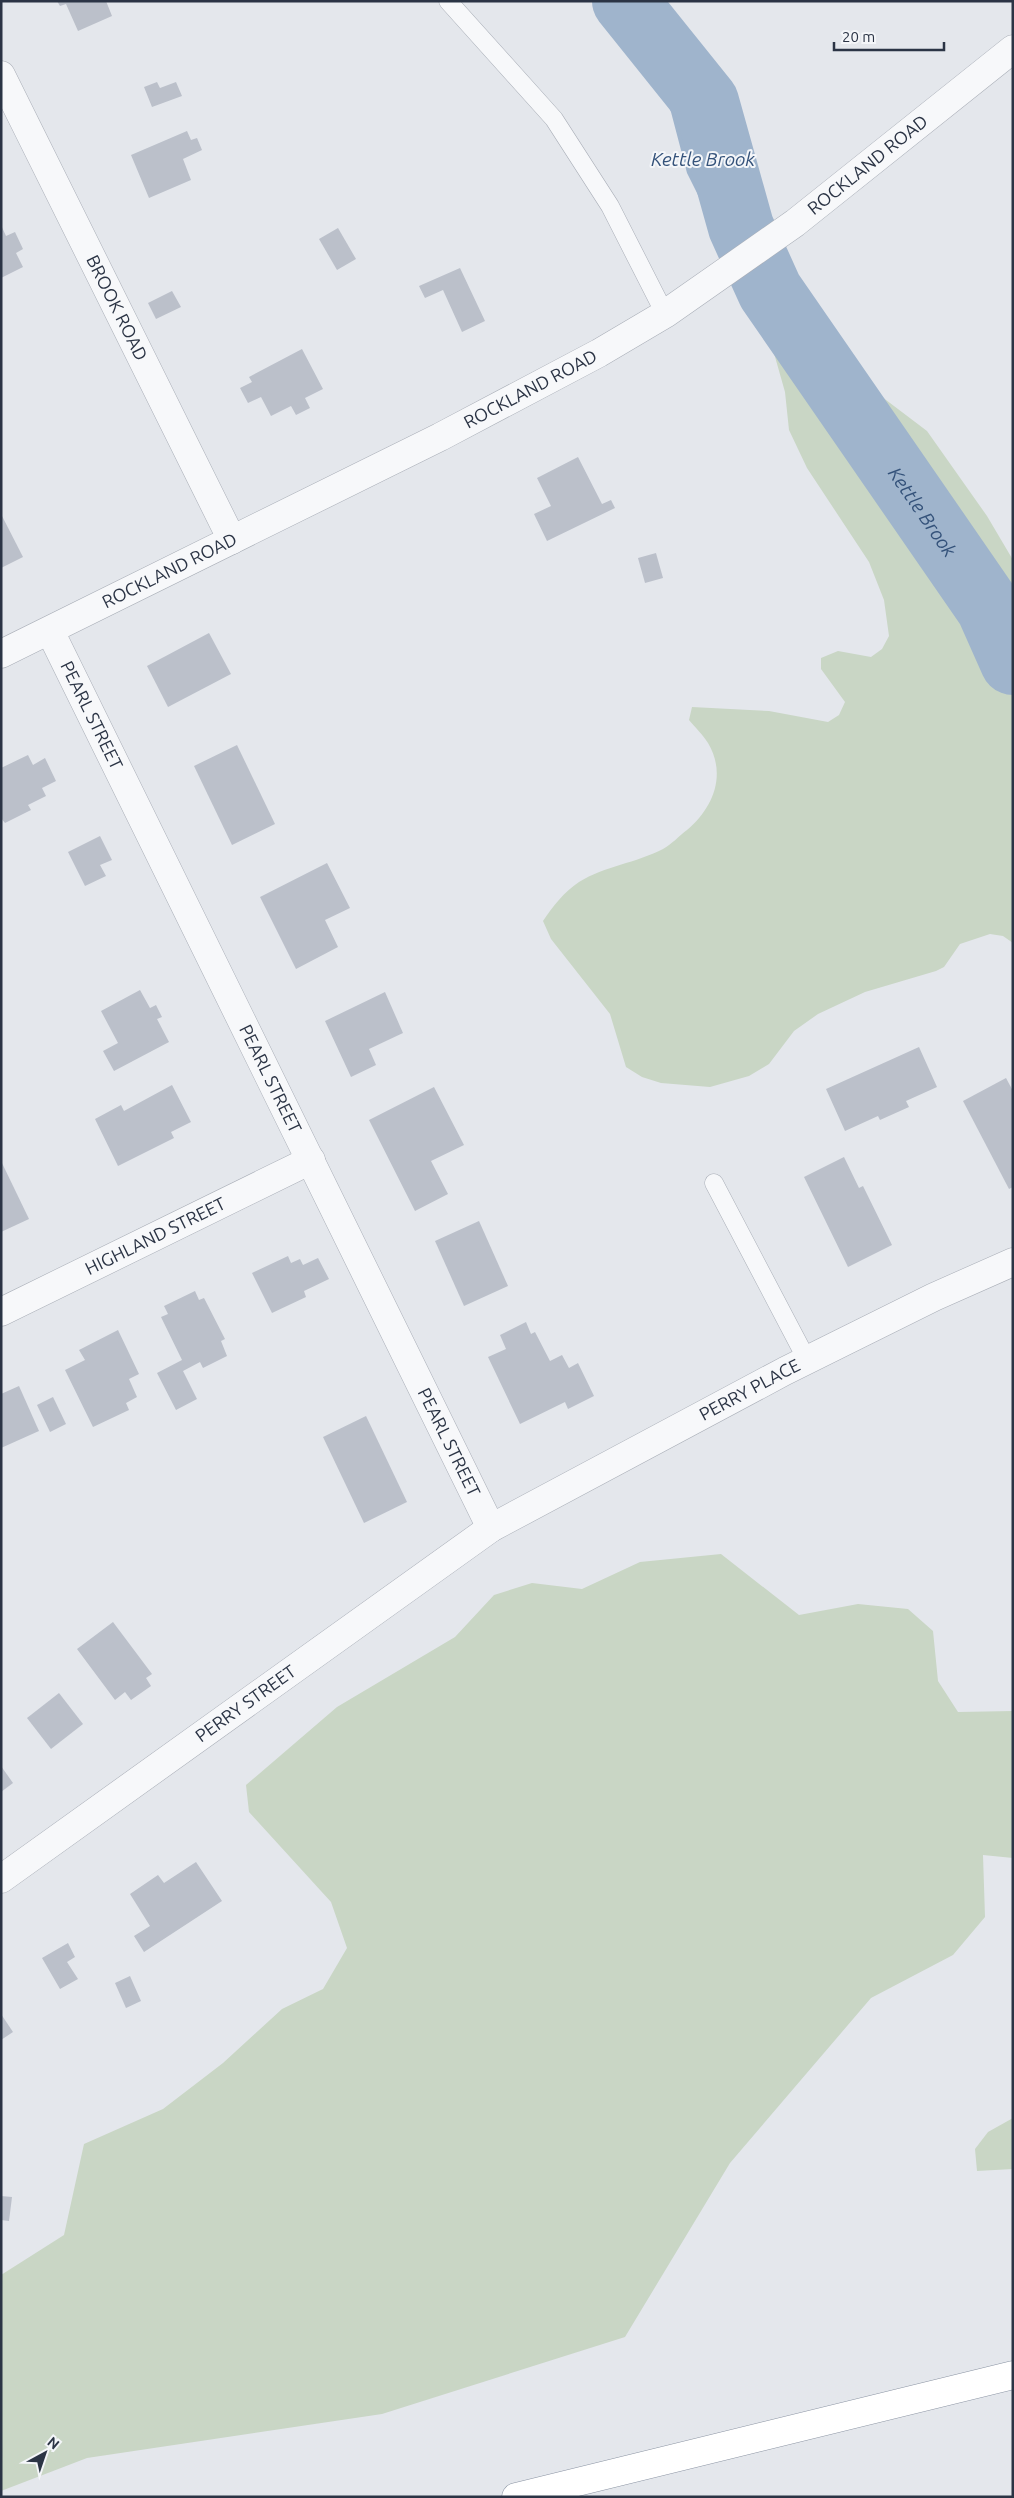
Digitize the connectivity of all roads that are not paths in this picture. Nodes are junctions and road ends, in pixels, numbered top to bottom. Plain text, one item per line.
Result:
1 (448, 1) edge
2 (1013, 49) edge
3 (1, 75) edge
4 (665, 314) junction
5 (232, 540) junction
6 (50, 630) junction
7 (1, 654) edge
8 (310, 1160) junction
9 (714, 1183) dead end
10 (1013, 1262) edge
11 (1, 1312) edge
12 (807, 1360) junction
13 (491, 1528) junction
14 (1, 1879) edge
15 (1013, 2375) edge
16 (516, 2497) edge

1 - 4 lane
2 - 4 street, ROCKLAND ROAD
3 - 5 street, BROOK ROAD
4 - 5 street, ROCKLAND ROAD
5 - 6 street, ROCKLAND ROAD
6 - 7 street, ROCKLAND ROAD
6 - 8 street, PEARL STREET
8 - 11 street, HIGHLAND STREET
8 - 13 street, PEARL STREET
9 - 12 lane
10 - 12 street, PERRY PLACE
12 - 13 street, PERRY PLACE
13 - 14 street, PERRY STREET
15 - 16 highway

